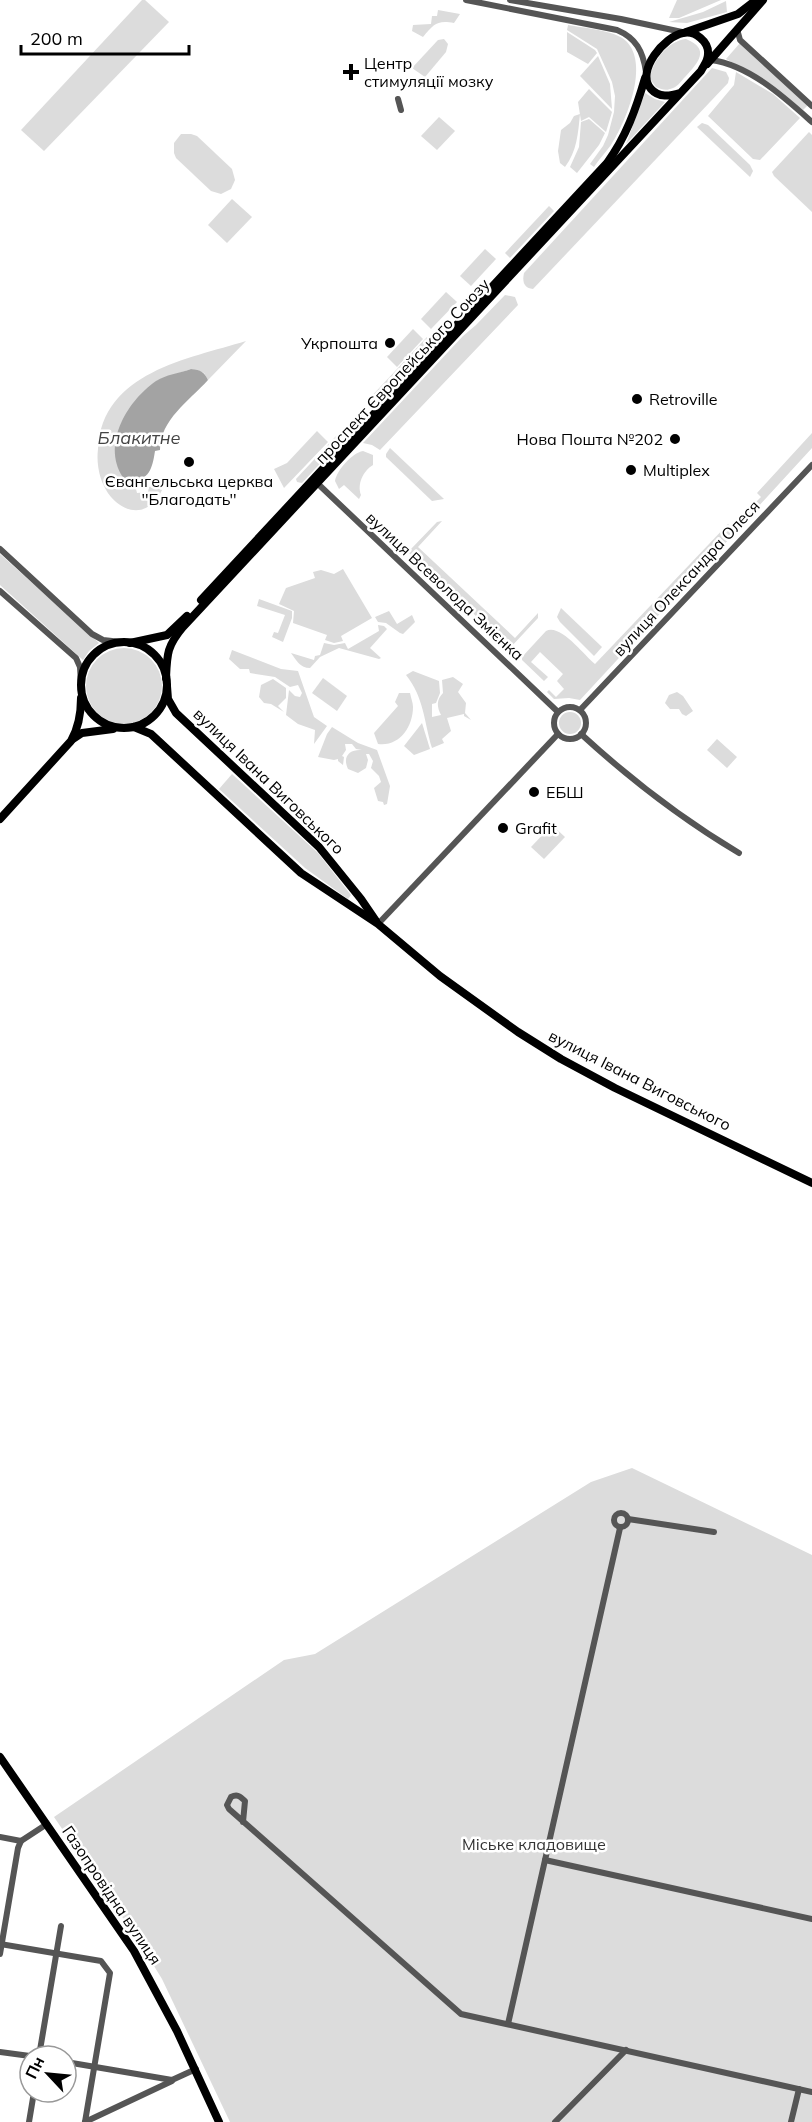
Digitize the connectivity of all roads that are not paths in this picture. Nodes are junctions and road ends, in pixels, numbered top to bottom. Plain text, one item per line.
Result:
1 (466, 0) edge
2 (510, 0) edge
3 (756, 0) edge
4 (763, 0) edge
5 (737, 29) junction
6 (684, 32) junction
7 (711, 60) junction
8 (701, 71) junction
9 (645, 74) junction
10 (680, 93) junction
11 (398, 99) dead end
12 (812, 106) edge
13 (401, 110) dead end
14 (812, 122) edge
15 (812, 465) edge
16 (315, 482) junction
17 (0, 549) edge
18 (0, 591) edge
19 (126, 643) junction
20 (167, 682) junction
21 (81, 688) junction
22 (580, 710) junction
23 (558, 712) junction
24 (134, 727) junction
25 (117, 728) junction
26 (558, 734) junction
27 (581, 734) junction
28 (71, 741) junction
29 (0, 819) edge
30 (739, 853) dead end
31 (378, 924) junction
32 (812, 1183) edge
33 (628, 1519) junction
34 (620, 1528) junction
35 (714, 1532) dead end
36 (0, 1757) edge
37 (243, 1822) dead end
38 (46, 1824) junction
39 (0, 1837) edge
40 (21, 1841) junction
41 (545, 1860) junction
42 (812, 1919) edge
43 (61, 1926) dead end
44 (1, 1945) edge
45 (0, 1954) edge
46 (56, 1954) junction
47 (508, 2024) junction
48 (41, 2044) edge
49 (626, 2050) junction
50 (0, 2052) edge
51 (18, 2054) edge
52 (78, 2064) edge
53 (94, 2067) junction
54 (196, 2069) junction
55 (172, 2080) junction
56 (799, 2089) junction
57 (812, 2092) edge
58 (32, 2104) edge
59 (29, 2122) edge
60 (85, 2122) edge
61 (219, 2122) edge
62 (555, 2122) edge
63 (791, 2122) edge

1 - 9 street
2 - 6 street
3 - 6 main road
4 - 5 main road
5 - 7 main road
5 - 12 street
6 - 8 main road
6 - 9 main road
7 - 8 main road
7 - 14 street
8 - 10 main road
9 - 10 main road
9 - 16 main road, проспект Європейського Союзу
10 - 16 main road, проспект Європейського Союзу
11 - 13 street
15 - 22 street, вулиця Олександра Олеся
16 - 19 main road, проспект Європейського Союзу
16 - 20 main road, проспект Європейського Союзу
16 - 23 street, вулиця Всеволода Змієнка
17 - 19 street
18 - 21 street
19 - 20 main road
19 - 21 main road
20 - 24 main road
20 - 31 main road, вулиця Івана Виговського
21 - 25 main road
21 - 28 main road
22 - 23 street
22 - 27 street
23 - 26 street
24 - 25 main road
24 - 31 main road, вулиця Івана Виговського
25 - 28 main road
26 - 27 street
26 - 31 street
27 - 30 street
28 - 29 main road
31 - 32 main road, вулиця Івана Виговського
33 - 34 street
33 - 34 street
33 - 35 street
34 - 41 street
36 - 38 main road, Газопровідна вулиця
37 - 47 street
38 - 40 street
38 - 54 main road, Газопровідна вулиця
39 - 40 street
40 - 44 street
41 - 42 street
41 - 47 street
43 - 46 street
44 - 45 street
44 - 46 street
46 - 48 street
46 - 53 street
47 - 49 street
49 - 56 street
49 - 62 street
50 - 51 street
52 - 53 street
53 - 55 street
53 - 60 street
54 - 55 street
54 - 61 main road, Газопровідна вулиця
55 - 60 street
56 - 57 street
56 - 63 street
58 - 59 street

